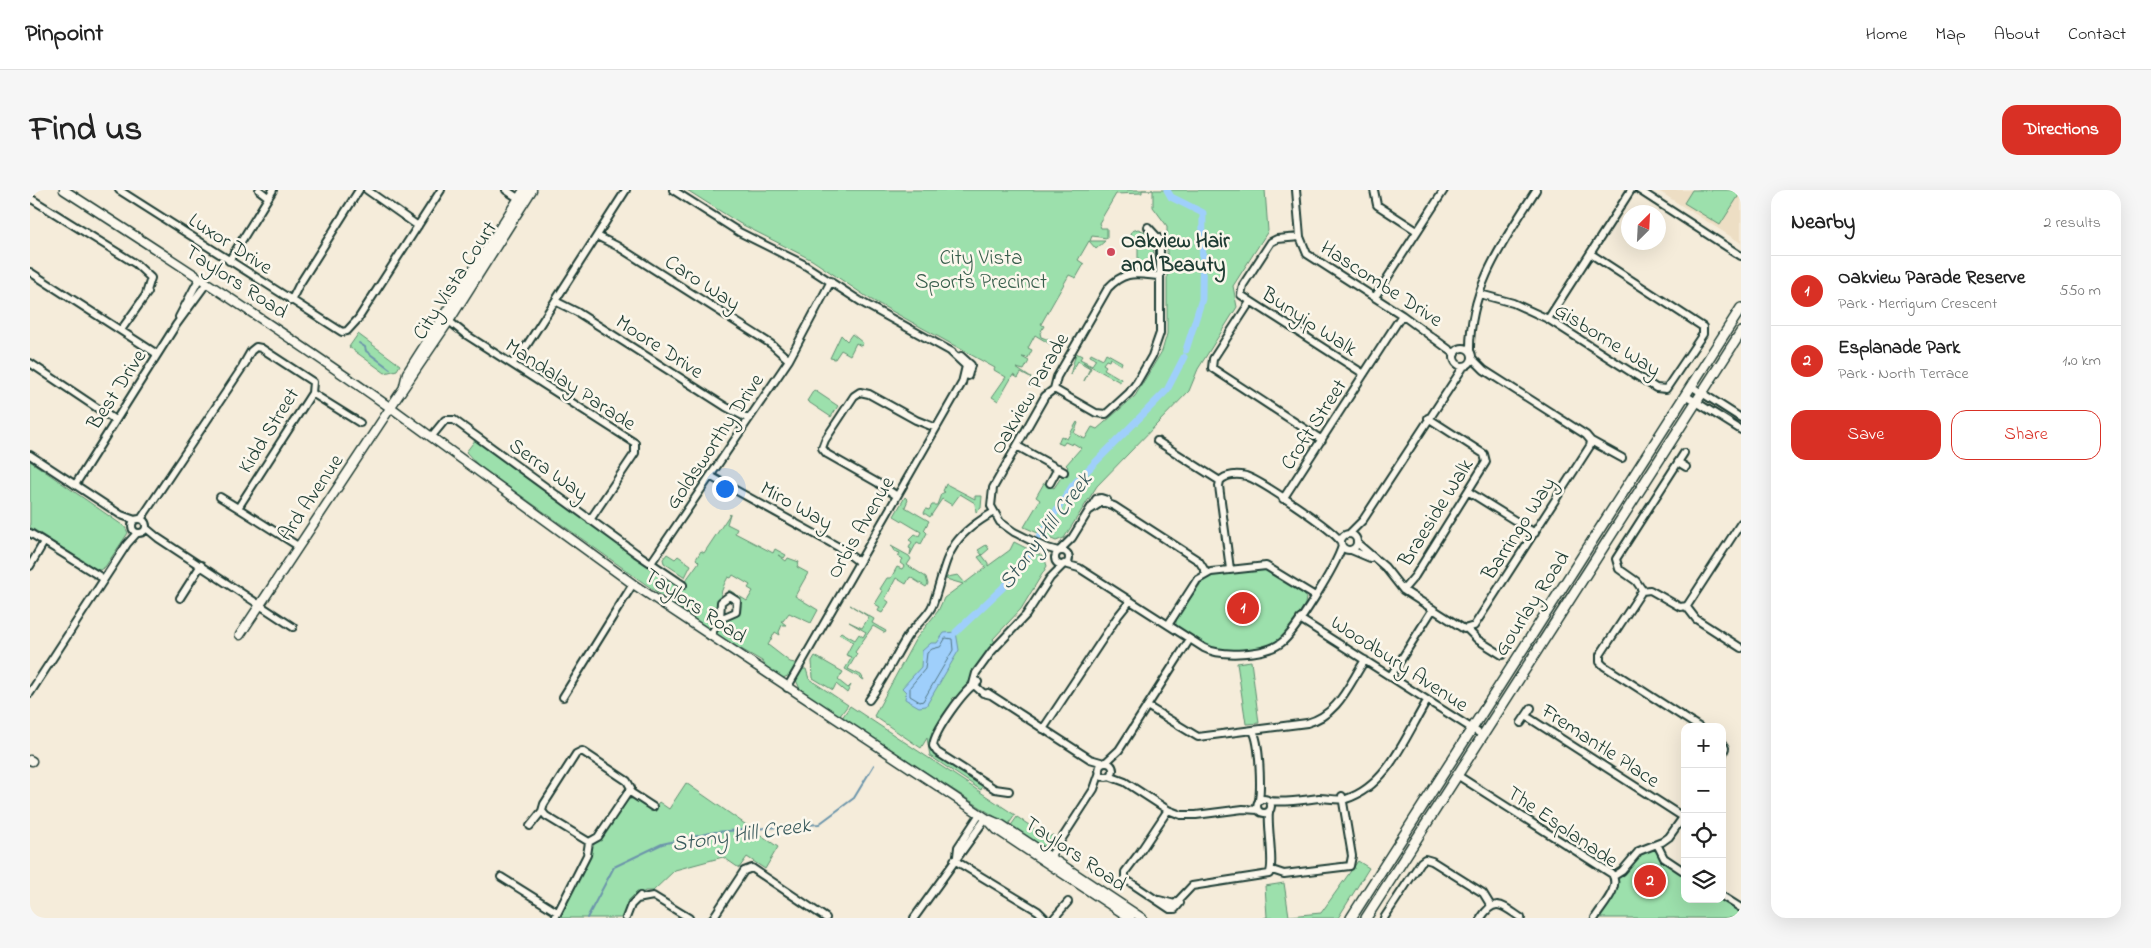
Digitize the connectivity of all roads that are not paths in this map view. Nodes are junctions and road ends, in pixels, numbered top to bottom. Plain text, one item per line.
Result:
1 (64, 190) edge
2 (119, 190) edge
3 (259, 190) edge
4 (359, 190) edge
5 (366, 190) edge
6 (441, 190) edge
7 (508, 190) edge
8 (532, 190) edge
9 (626, 190) edge
10 (673, 190) edge
11 (1296, 190) edge
12 (1374, 190) edge
13 (1444, 190) edge
14 (1536, 190) edge
15 (1631, 190) edge
16 (1638, 190) edge
17 (269, 193) edge
18 (374, 196) junction
19 (522, 196) edge
20 (30, 198) edge
21 (353, 200) junction
22 (418, 224) junction
23 (1148, 227) dead end
24 (1417, 232) junction
25 (598, 234) junction
26 (1300, 237) junction
27 (1591, 254) junction
28 (1741, 256) edge
29 (228, 260) junction
30 (30, 272) edge
31 (1159, 276) junction
32 (203, 281) junction
33 (833, 283) junction
34 (1480, 294) junction
35 (1375, 297) junction
36 (557, 299) junction
37 (290, 300) junction
38 (1250, 302) junction
39 (1741, 308) edge
40 (1402, 315) junction
41 (1548, 319) junction
42 (448, 323) junction
43 (122, 331) junction
44 (1741, 332) edge
45 (1469, 336) junction
46 (1459, 350) junction
47 (1470, 351) junction
48 (157, 354) junction
49 (790, 357) junction
50 (1472, 358) junction
51 (1457, 362) junction
52 (30, 363) edge
53 (1466, 365) junction
54 (514, 366) junction
55 (1484, 370) junction
56 (1364, 374) junction
57 (1452, 382) junction
58 (404, 386) junction
59 (1691, 386) junction
60 (1054, 389) junction
61 (312, 393) junction
62 (1702, 393) junction
63 (1685, 395) junction
64 (1696, 402) junction
65 (390, 407) junction
66 (116, 418) junction
67 (1428, 418) junction
68 (1741, 418) edge
69 (747, 421) junction
70 (360, 423) dead end
71 (935, 430) junction
72 (1741, 430) edge
73 (431, 437) junction
74 (1322, 440) junction
75 (1158, 441) dead end
76 (1591, 441) junction
77 (1017, 446) junction
78 (1684, 452) dead end
79 (30, 455) edge
80 (1622, 458) dead end
81 (1678, 462) junction
82 (1686, 467) dead end
83 (712, 474) junction
84 (1220, 481) junction
85 (74, 483) junction
86 (1050, 483) dead end
87 (1469, 492) junction
88 (898, 494) junction
89 (220, 496) dead end
90 (1283, 499) junction
91 (238, 508) junction
92 (994, 512) junction
93 (590, 520) junction
94 (1363, 520) junction
95 (1741, 523) edge
96 (139, 526) junction
97 (1326, 526) junction
98 (30, 533) edge
99 (1534, 533) junction
100 (1348, 534) junction
101 (1072, 538) junction
102 (1357, 541) junction
103 (45, 543) junction
104 (1341, 544) junction
105 (298, 546) junction
106 (1044, 547) junction
107 (1351, 550) junction
108 (1059, 551) junction
109 (861, 559) junction
110 (1055, 560) junction
111 (1066, 560) junction
112 (1378, 562) junction
113 (651, 563) junction
114 (200, 565) junction
115 (30, 566) edge
116 (1333, 567) junction
117 (1230, 569) junction
118 (1207, 574) junction
119 (1050, 578) junction
120 (103, 581) junction
121 (633, 584) junction
122 (683, 585) dead end
123 (1403, 590) junction
124 (1643, 590) junction
125 (1315, 596) junction
126 (180, 598) dead end
127 (1128, 600) junction
128 (260, 604) junction
129 (1686, 606) junction
130 (1433, 609) junction
131 (720, 619) dead end
132 (1300, 619) junction
133 (293, 626) dead end
134 (1168, 626) junction
135 (1468, 630) junction
136 (240, 635) dead end
137 (710, 636) junction
138 (1190, 639) junction
139 (1741, 648) edge
140 (1502, 655) dead end
141 (1364, 660) junction
142 (1390, 677) junction
143 (975, 683) junction
144 (787, 688) junction
145 (30, 693) edge
146 (563, 697) dead end
147 (869, 700) dead end
148 (1429, 702) junction
149 (1147, 706) junction
150 (1531, 708) dead end
151 (1526, 716) junction
152 (1521, 723) dead end
153 (1692, 723) edge
154 (1471, 728) junction
155 (1045, 730) junction
156 (1254, 734) junction
157 (1482, 736) junction
158 (1119, 750) junction
159 (1090, 759) junction
160 (1104, 763) junction
161 (1100, 771) junction
162 (1110, 773) junction
163 (1457, 775) junction
164 (1261, 785) junction
165 (1094, 788) junction
166 (630, 792) junction
167 (1009, 792) dead end
168 (1342, 798) junction
169 (1268, 800) junction
170 (1258, 801) junction
171 (1284, 803) junction
172 (653, 807) dead end
173 (1167, 809) junction
174 (1243, 809) junction
175 (1269, 810) junction
176 (542, 811) junction
177 (1259, 811) junction
178 (1681, 814) edge
179 (985, 817) junction
180 (1681, 820) edge
181 (530, 826) dead end
182 (1267, 826) junction
183 (590, 842) junction
184 (1657, 844) junction
185 (956, 858) junction
186 (1048, 860) junction
187 (1681, 869) edge
188 (1272, 870) junction
189 (1614, 876) junction
190 (501, 877) dead end
191 (1726, 899) edge
192 (1068, 902) dead end
193 (1491, 906) junction
194 (1032, 908) junction
195 (1741, 908) edge
196 (556, 915) edge
197 (917, 916) edge
198 (715, 917) edge
199 (626, 918) edge
200 (689, 918) edge
201 (826, 918) edge
202 (1040, 918) edge
203 (1045, 918) edge
204 (1054, 918) edge
205 (1130, 918) edge
206 (1142, 918) edge
207 (1351, 918) edge
208 (1366, 918) edge
209 (1384, 918) edge
210 (1481, 918) edge
211 (1521, 918) edge
212 (1595, 918) edge

1 - 32 street, Taylors Road
2 - 29 street, Luxor Drive
3 - 17 street
4 - 21 street
5 - 18 street
6 - 22 street, Luxor Drive
7 - 19 street
8 - 19 street, City Vista Court
9 - 25 street
10 - 33 street, Orbis Avenue
11 - 26 street, Hascombe Drive
12 - 24 street
13 - 24 street
14 - 34 street
15 - 27 street
16 - 28 street
17 - 29 street
18 - 21 street
18 - 22 street
19 - 42 street, City Vista Court
19 - 58 street, City Vista Court
20 - 43 street
21 - 37 street
22 - 37 street, Luxor Drive
23 - 31 street
24 - 35 street
25 - 36 street
25 - 49 street, Caro Way
26 - 35 street, Hascombe Drive
26 - 38 street, Bunyip Walk
27 - 41 street
27 - 41 street, Gisborne Way
29 - 37 street, Luxor Drive
30 - 43 street
31 - 60 street, Oakview Parade
31 - 60 street
32 - 48 street, Best Drive
32 - 65 street, Taylors Road
33 - 49 street, Goldsworthy Drive
33 - 71 street, Orbis Avenue
34 - 41 street, Gisborne Way
34 - 45 street
35 - 40 street, Hascombe Drive
36 - 54 street
36 - 69 street, Moore Drive
38 - 56 street, Bunyip Walk
38 - 74 street
39 - 59 main road, Gourlay Road
40 - 46 street, Hascombe Drive
40 - 56 street, Croft Street
42 - 54 street, Mandalay Parade
42 - 58 street, City Vista Court
43 - 48 street
44 - 62 main road, Gourlay Road
45 - 46 street
45 - 47 street
46 - 47 street
46 - 51 street
47 - 50 street
48 - 66 street, Best Drive
49 - 69 street, Goldsworthy Drive
50 - 53 street
50 - 55 street
51 - 53 street
51 - 57 street
52 - 66 street
53 - 55 street
53 - 57 street
54 - 93 street, Mandalay Parade
55 - 76 street
56 - 74 street, Croft Street
57 - 67 street
58 - 65 street, City Vista Court
59 - 62 street
59 - 63 main road, Gourlay Road
60 - 77 street, Oakview Parade
61 - 70 street
61 - 91 street, Kidd Street
61 - 96 street, Kidd Street
62 - 64 main road, Gourlay Road
62 - 68 street
63 - 64 street
63 - 154 main road, Gourlay Road
64 - 72 street
64 - 157 main road, Gourlay Road
65 - 73 street, Taylors Road
65 - 105 street, Ard Avenue
66 - 85 street, Best Drive
67 - 87 street, Braeside Walk
67 - 94 street
69 - 83 street, Goldsworthy Drive
71 - 88 street, Orbis Avenue
71 - 88 street
73 - 93 street, Serra Way
73 - 121 street, Taylors Road
74 - 90 street, Croft Street
75 - 84 street
76 - 80 street
76 - 99 street, Barringo Way
77 - 86 street
77 - 92 street, Oakview Parade
78 - 81 street
79 - 85 street
81 - 82 street
81 - 124 street
83 - 109 street, Miro Way
83 - 113 street, Goldsworthy Drive
84 - 90 street
84 - 117 street
85 - 96 street
87 - 99 street
87 - 123 street, Braeside Walk
88 - 109 street, Orbis Avenue
89 - 91 street
90 - 97 street
91 - 105 street
92 - 106 street
92 - 147 street
93 - 113 street, Serra Way
94 - 100 street
94 - 102 street
95 - 129 street
96 - 114 street
96 - 120 street, Kidd Street
97 - 100 street
97 - 104 street
98 - 103 street
99 - 135 street, Barringo Way
100 - 102 street
100 - 104 street
101 - 108 street
101 - 111 street
101 - 118 street
102 - 107 street
102 - 112 street
103 - 115 street
103 - 120 street
104 - 107 street
104 - 116 street
105 - 128 street, Ard Avenue
106 - 108 street
106 - 110 street
107 - 112 street
107 - 116 street
108 - 110 street
108 - 111 street
109 - 144 street, Orbis Avenue
110 - 111 street
110 - 119 street
111 - 119 street
111 - 127 street
112 - 123 street
113 - 122 street
114 - 126 street
114 - 128 street
116 - 125 street
117 - 118 street
117 - 125 street
118 - 134 street
119 - 143 street
120 - 145 street, Kidd Street
121 - 137 street, Taylors Road
121 - 146 street
123 - 130 street
124 - 129 street
124 - 153 street
125 - 132 street
127 - 134 street
127 - 155 street
128 - 133 street
128 - 136 street, Ard Avenue
129 - 139 street
130 - 135 street
130 - 142 street
131 - 137 street
132 - 138 street
132 - 141 street, Woodbury Avenue
134 - 138 street
135 - 140 street
137 - 144 street, Taylors Road
138 - 149 street
141 - 142 street, Woodbury Avenue
141 - 156 street
142 - 148 street, Woodbury Avenue
143 - 155 street
143 - 167 street
144 - 179 street, Taylors Road
148 - 154 street, Woodbury Avenue
148 - 168 street
149 - 156 street
149 - 158 street
150 - 151 street, Fremantle Place
151 - 152 street, Fremantle Place
151 - 178 street, Fremantle Place
154 - 157 street, Woodbury Avenue
154 - 207 main road, Gourlay Road
155 - 159 street
156 - 164 street
157 - 163 main road, Gourlay Road
158 - 160 street
158 - 162 street
159 - 160 street
159 - 161 street
160 - 161 street
160 - 162 street
161 - 162 street
161 - 165 street
162 - 165 street
162 - 173 street
163 - 189 street, The Esplanade
163 - 208 main road, Gourlay Road
164 - 169 street
164 - 170 street
165 - 186 street
166 - 172 street
166 - 176 street
166 - 183 street
168 - 171 street
168 - 188 street
169 - 170 street
169 - 171 street
169 - 175 street
170 - 174 street
170 - 177 street
171 - 175 street
173 - 174 street
173 - 188 street
174 - 177 street
175 - 177 street
175 - 182 street
176 - 181 street
176 - 183 street
177 - 182 street
179 - 185 street
179 - 186 street, Taylors Road
180 - 184 street
182 - 188 street
183 - 196 street
184 - 187 street
184 - 189 street
185 - 194 street
185 - 197 street
186 - 205 street, Taylors Road
186 - 206 street, Taylors Road
189 - 212 street, The Esplanade
190 - 196 street
191 - 195 street
192 - 204 street
193 - 209 street
193 - 210 street
193 - 211 street
194 - 202 street
194 - 203 street
198 - 201 street
199 - 200 street

